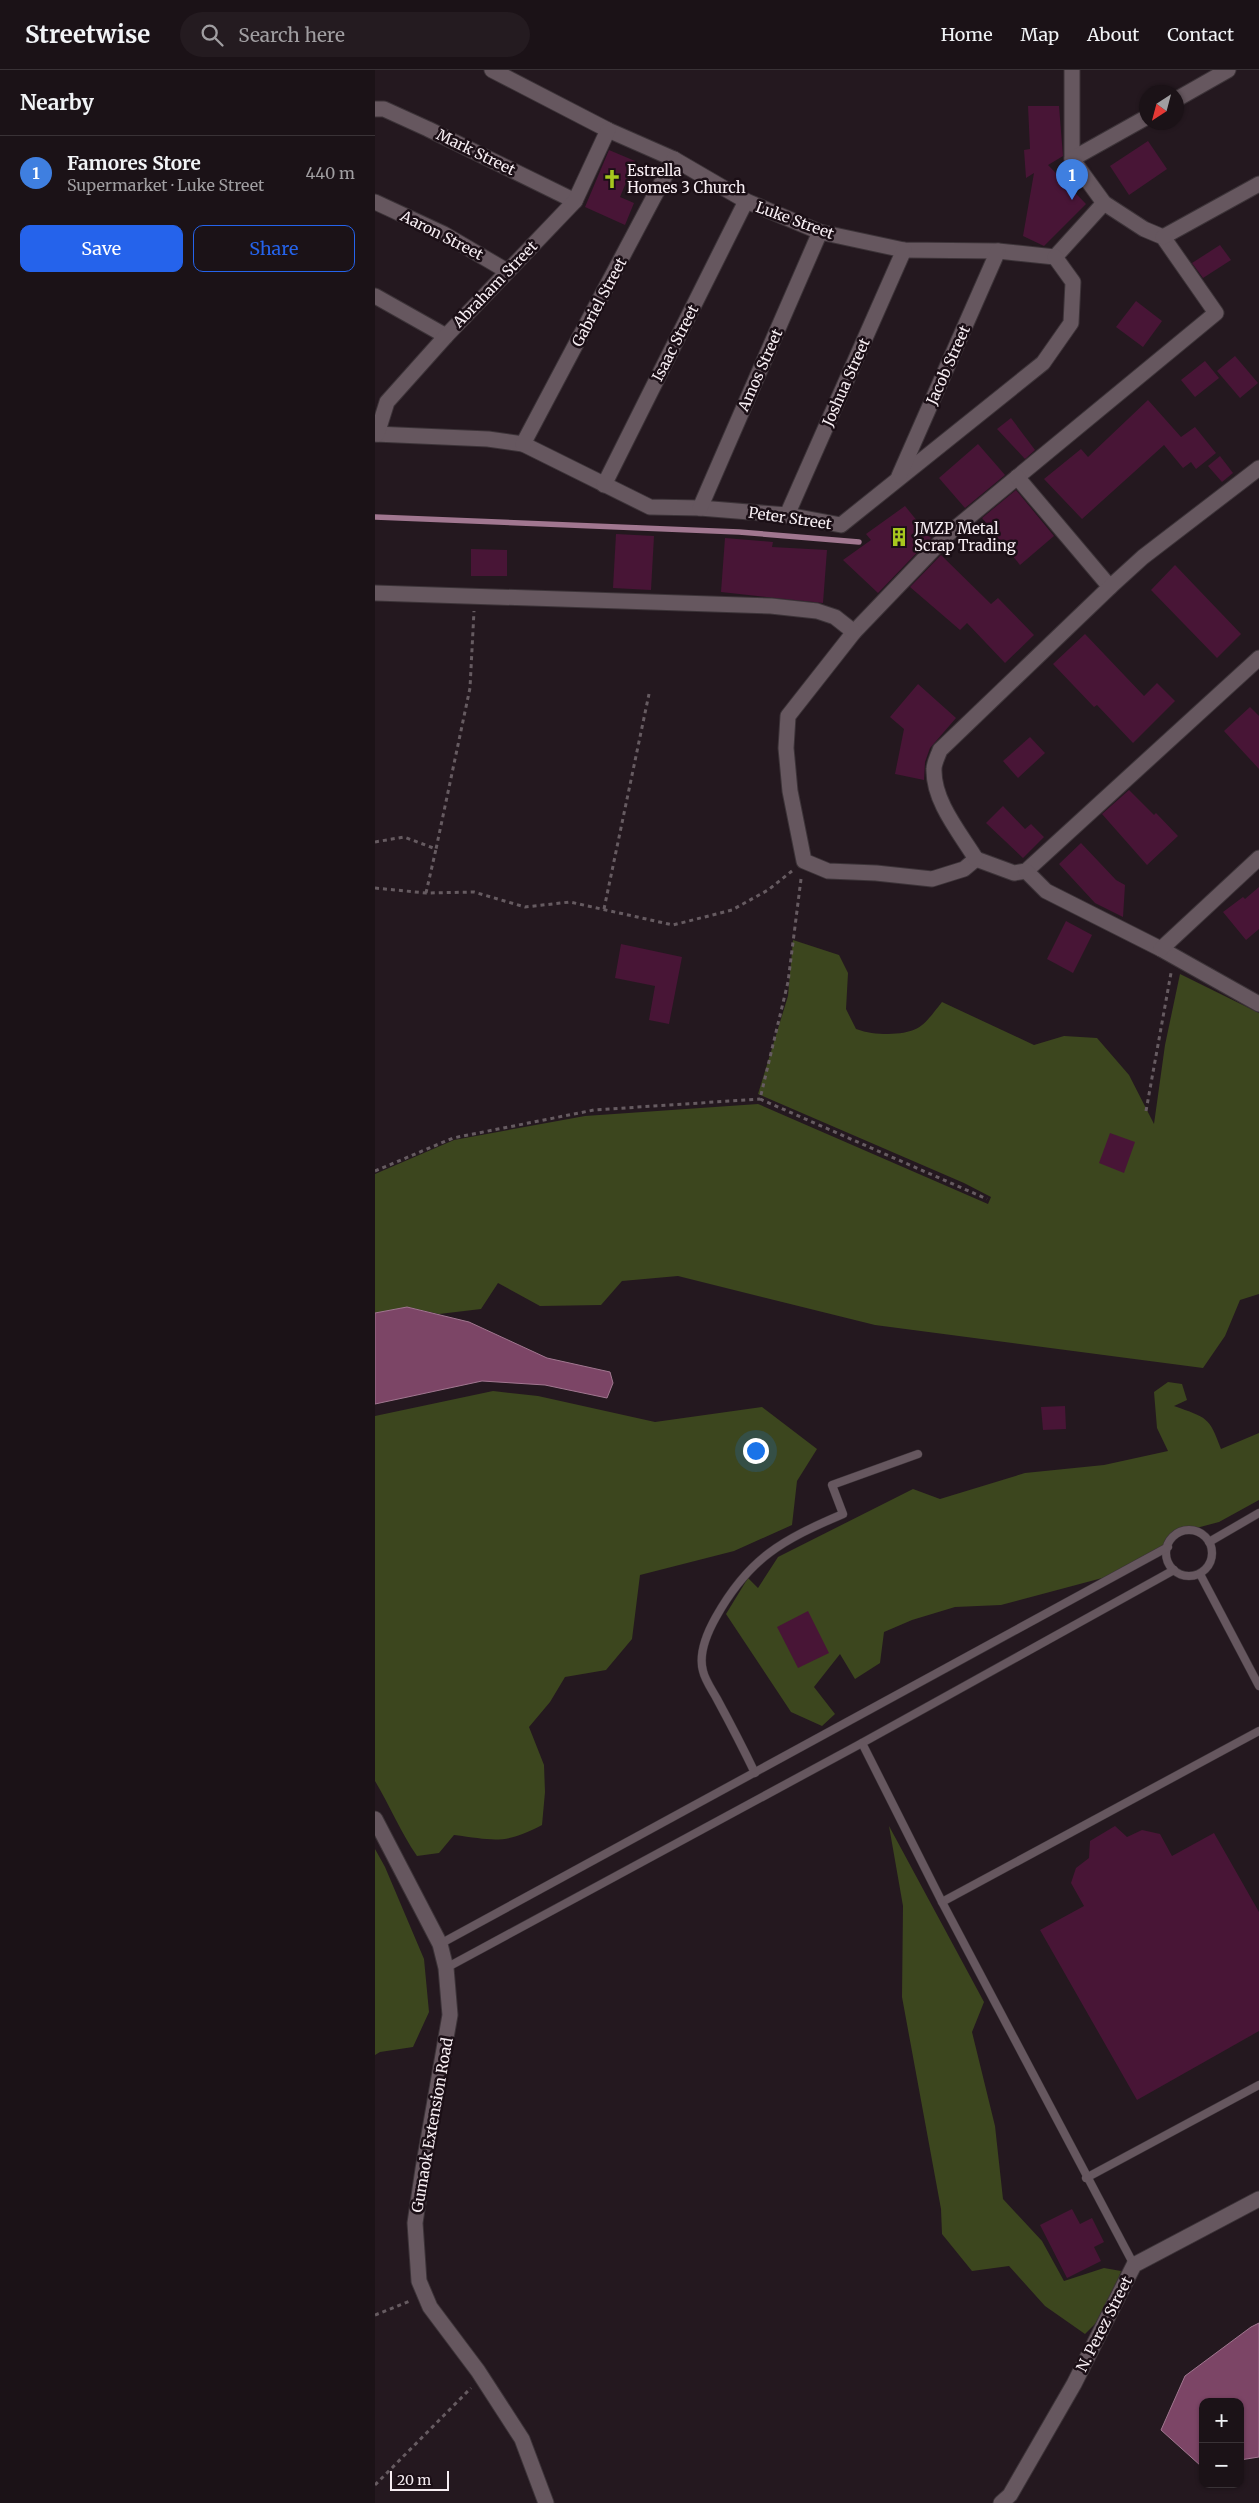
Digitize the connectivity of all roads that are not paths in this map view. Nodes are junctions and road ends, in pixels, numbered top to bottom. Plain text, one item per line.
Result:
1 (491, 70) edge
2 (1072, 70) edge
3 (1227, 70) edge
4 (1184, 95) edge
5 (375, 109) edge
6 (1139, 121) edge
7 (608, 130) junction
8 (674, 159) junction
9 (1072, 159) junction
10 (1259, 184) edge
11 (575, 201) junction
12 (746, 201) junction
13 (375, 202) edge
14 (1104, 203) junction
15 (820, 232) junction
16 (1163, 237) junction
17 (904, 250) junction
18 (998, 251) junction
19 (1055, 257) junction
20 (507, 270) junction
21 (375, 296) edge
22 (446, 336) junction
23 (381, 398) edge
24 (376, 434) edge
25 (523, 444) junction
26 (1259, 468) edge
27 (1017, 477) junction
28 (897, 479) junction
29 (604, 485) junction
30 (700, 508) junction
31 (787, 515) junction
32 (1110, 586) junction
33 (375, 593) edge
34 (855, 632) junction
35 (1259, 658) edge
36 (1259, 858) edge
37 (976, 859) junction
38 (1026, 872) junction
39 (1161, 949) junction
40 (1259, 1004) edge
41 (918, 1454) dead end
42 (1259, 1513) edge
43 (1209, 1542) junction
44 (1167, 1547) junction
45 (1174, 1570) junction
46 (1200, 1574) junction
47 (1259, 1686) edge
48 (1259, 1731) edge
49 (862, 1743) junction
50 (755, 1773) junction
51 (375, 1818) edge
52 (942, 1902) junction
53 (440, 1944) junction
54 (446, 1968) junction
55 (1259, 2085) edge
56 (1086, 2178) junction
57 (1259, 2199) edge
58 (1134, 2265) junction
59 (546, 2503) edge
60 (1001, 2503) edge

1 - 7 street, Luke Street
2 - 9 street
3 - 4 street
5 - 11 street, Mark Street
6 - 9 street
7 - 8 street, Luke Street
7 - 11 street, Abraham Street
8 - 12 street, Luke Street
8 - 25 street, Gabriel Street
9 - 14 street
10 - 16 street
11 - 20 street, Abraham Street
12 - 15 street, Luke Street
12 - 29 street, Isaac Street
13 - 20 street, Aaron Street
14 - 16 street
14 - 19 street
15 - 17 street, Luke Street
15 - 30 street, Amos Street
16 - 27 street
17 - 18 street, Luke Street
17 - 31 street, Joshua Street
18 - 19 street, Luke Street
18 - 28 street, Jacob Street
19 - 28 street, Peter Street
20 - 22 street, Abraham Street
21 - 22 street
22 - 23 street, Abraham Street
23 - 24 street, Abraham Street
24 - 25 street, Peter Street
25 - 29 street, Peter Street
26 - 32 street
27 - 32 street
27 - 34 street
28 - 31 street, Peter Street
29 - 30 street, Peter Street
30 - 31 street, Peter Street
32 - 37 street
33 - 34 street
34 - 37 street
35 - 38 street
36 - 39 street
37 - 38 street
38 - 39 street
39 - 40 street
41 - 50 lane
42 - 43 lane
43 - 44 lane
43 - 46 lane
44 - 45 lane
44 - 50 lane
45 - 46 lane
45 - 49 lane
46 - 47 lane
48 - 52 lane
49 - 52 lane
49 - 54 lane
50 - 53 lane
51 - 53 street, Gumaok Extension Road
52 - 56 lane
53 - 54 street, Gumaok Extension Road
54 - 59 street, Gumaok Extension Road
55 - 56 lane
56 - 58 lane
57 - 58 street, N. Perez Street
58 - 60 street, N. Perez Street

